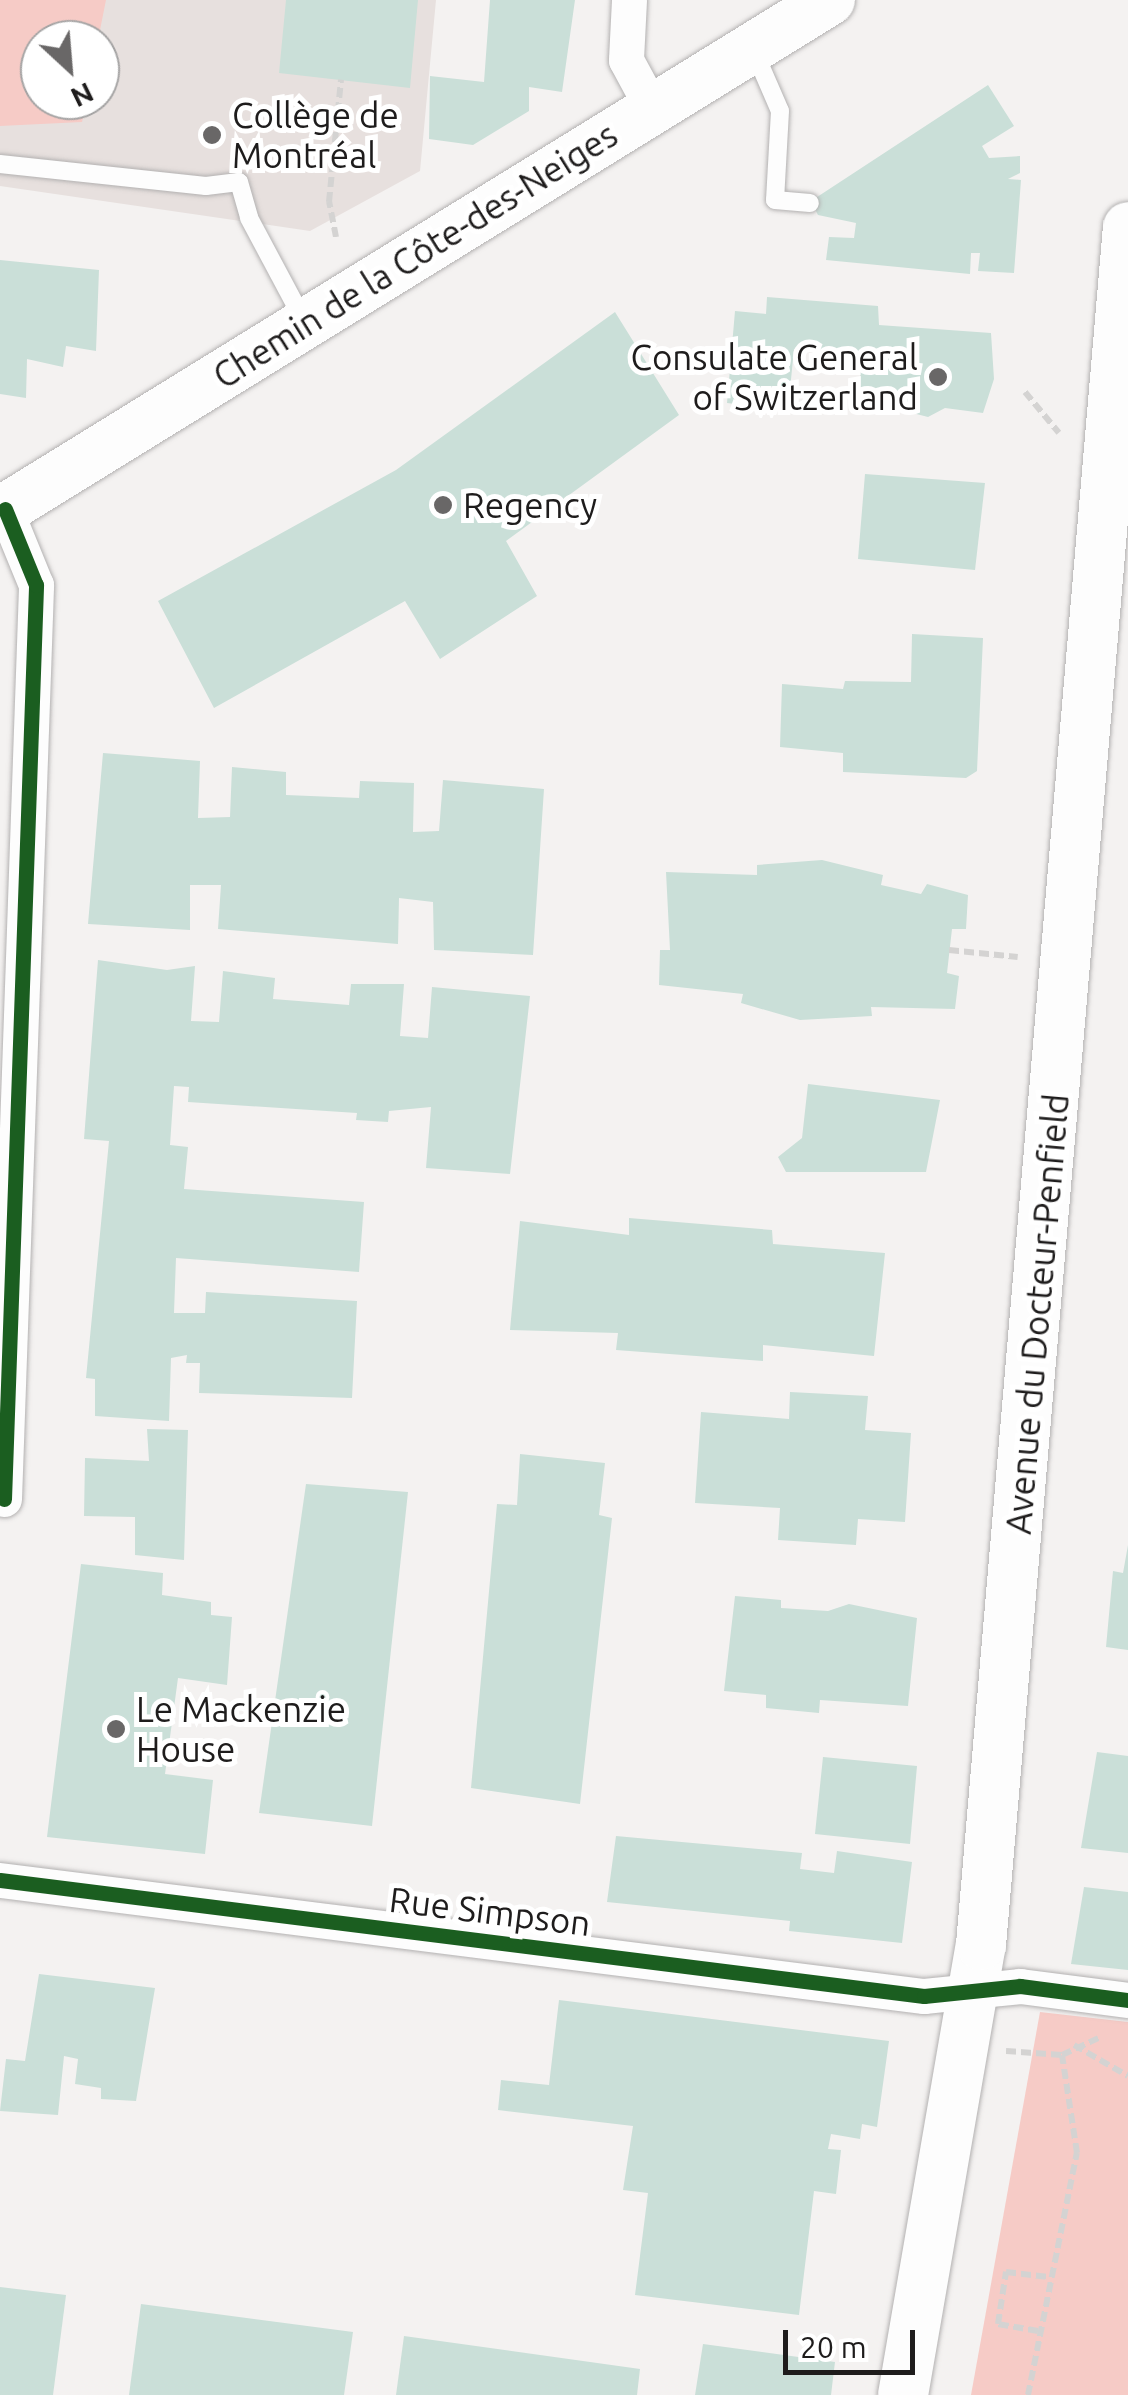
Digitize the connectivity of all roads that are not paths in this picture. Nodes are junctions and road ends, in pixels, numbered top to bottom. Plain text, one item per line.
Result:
1 (629, 0) edge
2 (830, 0) edge
3 (752, 48) junction
4 (652, 108) junction
5 (0, 164) edge
6 (810, 204) dead end
7 (1128, 227) edge
8 (305, 323) junction
9 (3, 510) edge
10 (4, 1500) dead end
11 (0, 1880) edge
12 (972, 1992) junction
13 (1128, 2000) edge
14 (903, 2395) edge

1 - 4 street
2 - 3 main road, Chemin de la Côte-des-Neiges
3 - 4 main road, Chemin de la Côte-des-Neiges
3 - 6 lane
4 - 8 main road, Chemin de la Côte-des-Neiges
5 - 8 lane
7 - 12 main road, Avenue du Docteur-Penfield
8 - 9 main road, Chemin de la Côte-des-Neiges
9 - 10 street
11 - 12 street, Rue Simpson
12 - 13 street, Rue Simpson
12 - 14 main road, Avenue du Docteur-Penfield

